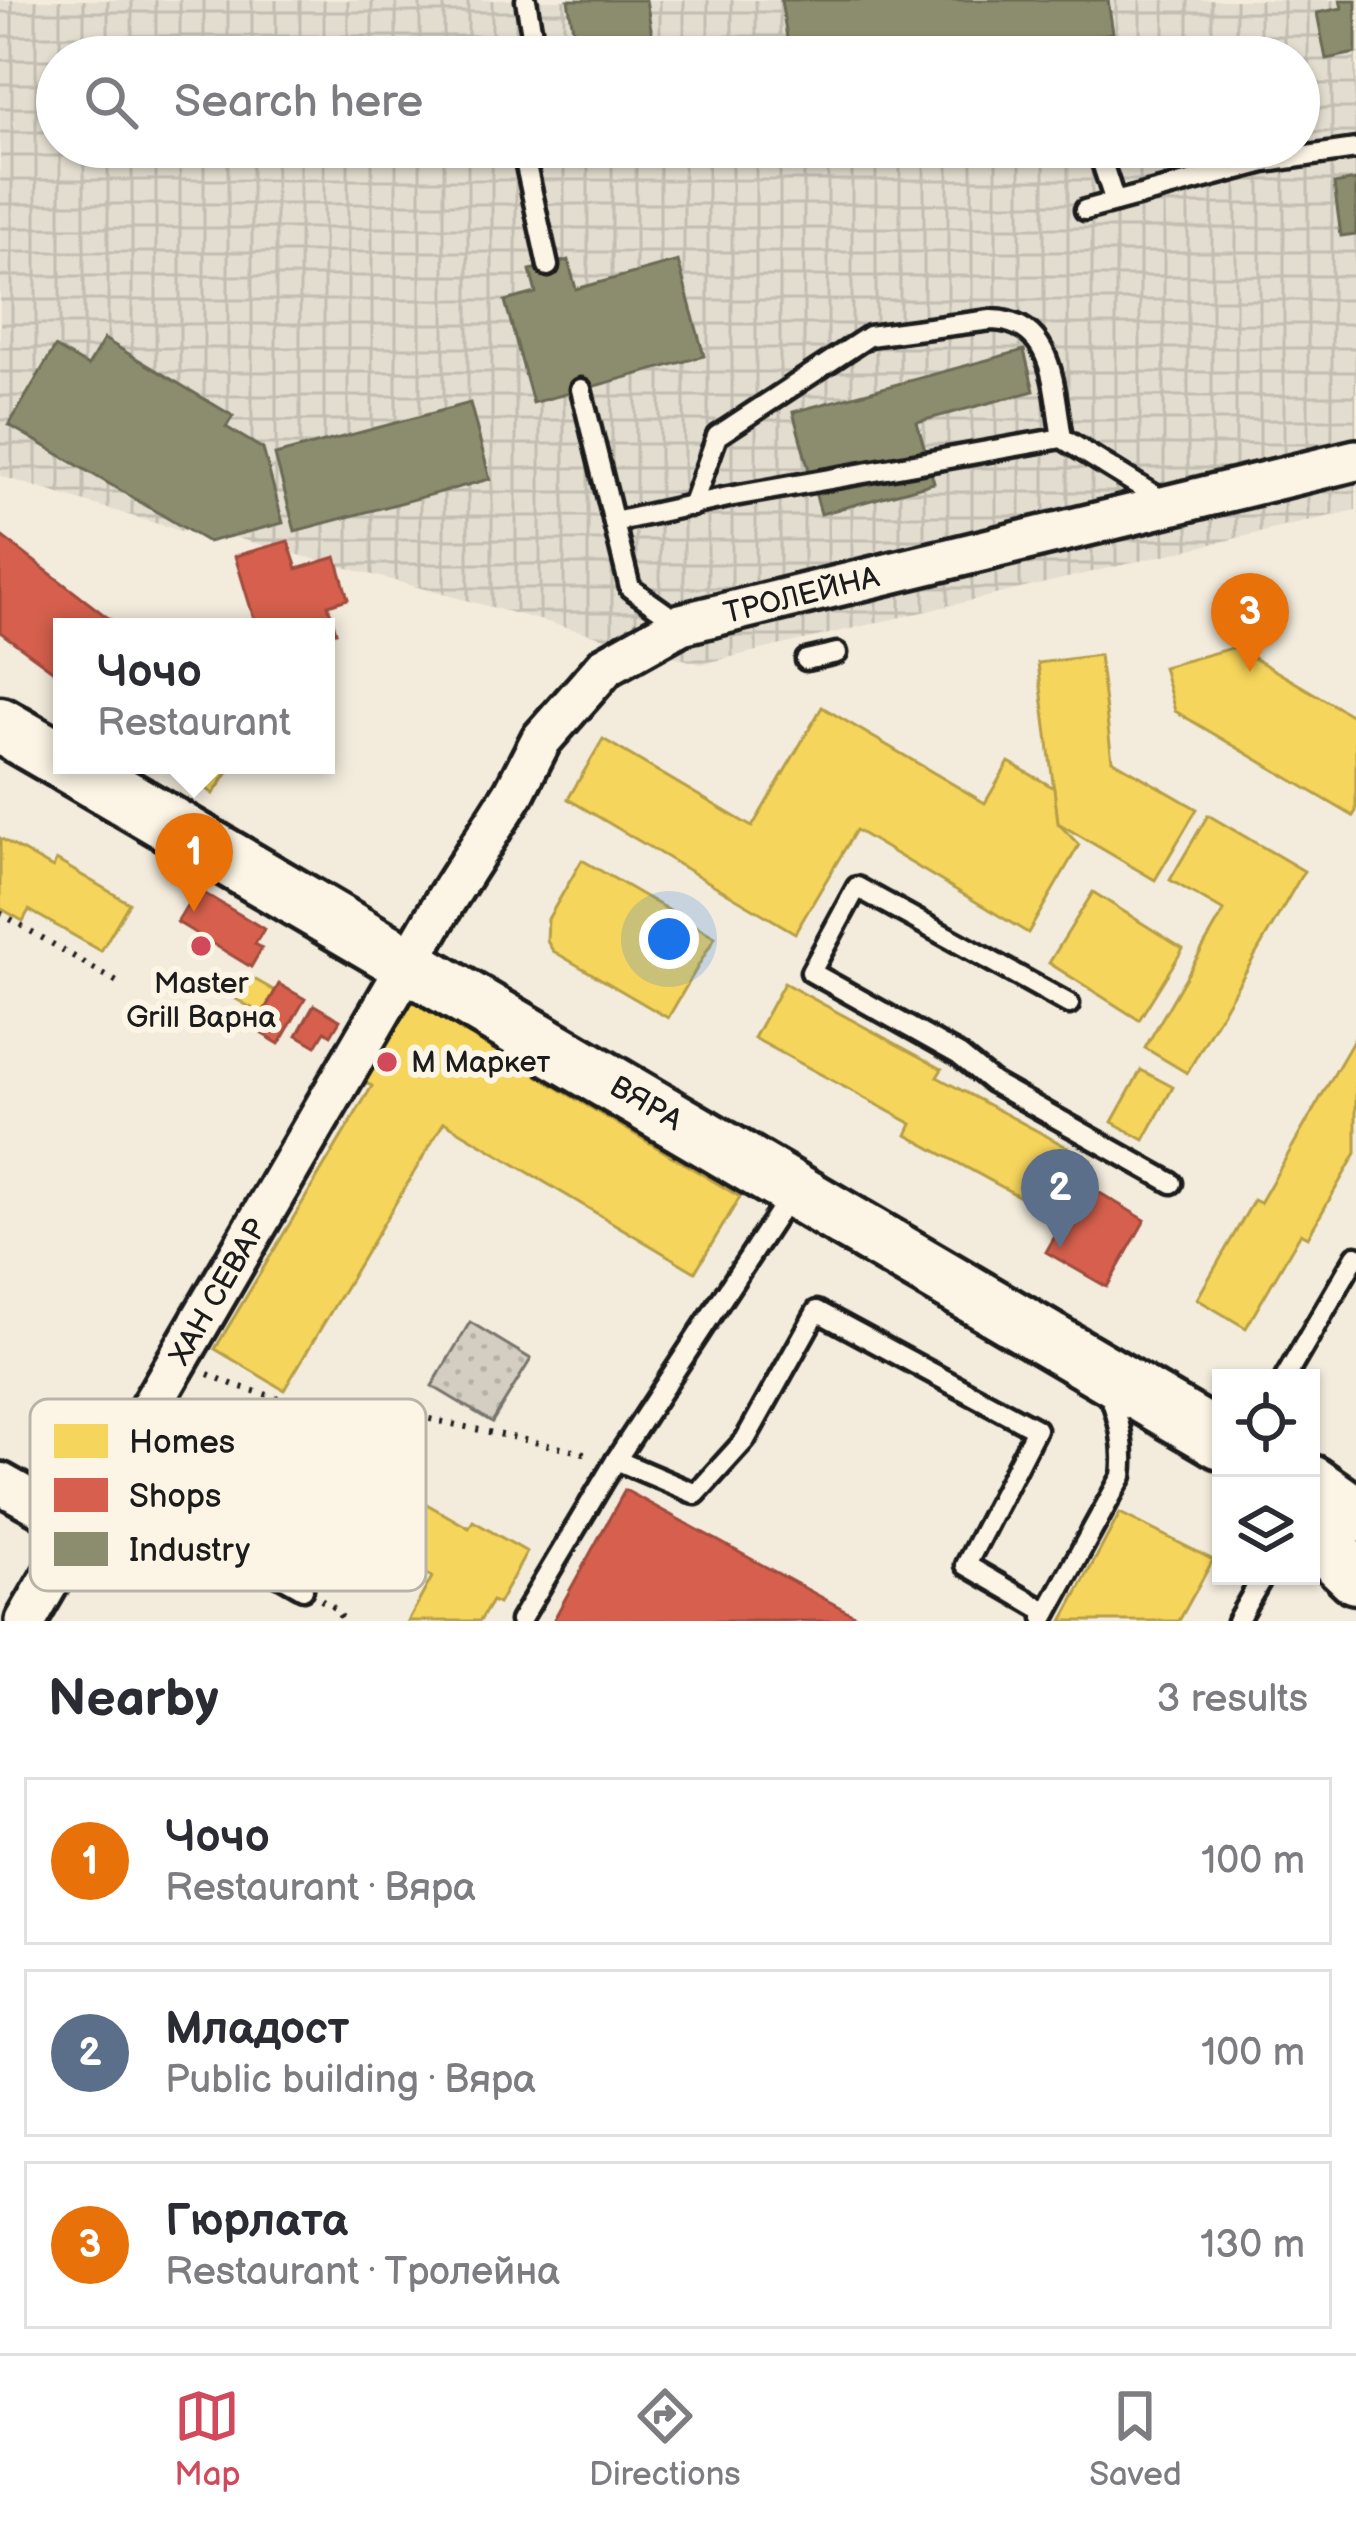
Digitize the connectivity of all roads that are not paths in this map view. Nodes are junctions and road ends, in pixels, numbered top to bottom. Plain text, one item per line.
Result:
1 (526, 0) edge
2 (532, 36) edge
3 (1356, 149) edge
4 (1320, 154) edge
5 (527, 168) edge
6 (1104, 168) edge
7 (1242, 168) edge
8 (1115, 202) junction
9 (1085, 210) dead end
10 (548, 266) dead end
11 (581, 389) dead end
12 (1062, 438) junction
13 (1356, 460) edge
14 (1171, 505) junction
15 (692, 506) junction
16 (614, 522) junction
17 (681, 624) junction
18 (837, 653) dead end
19 (806, 659) dead end
20 (0, 724) edge
21 (53, 756) edge
22 (84, 774) edge
23 (408, 964) junction
24 (1070, 1004) dead end
25 (1172, 1183) dead end
26 (795, 1188) junction
27 (1356, 1256) edge
28 (1290, 1369) edge
29 (1102, 1370) junction
30 (155, 1399) edge
31 (1212, 1436) edge
32 (616, 1460) junction
33 (0, 1483) edge
34 (1320, 1489) edge
35 (30, 1500) edge
36 (1356, 1515) edge
37 (1320, 1542) edge
38 (1356, 1576) edge
39 (1258, 1585) edge
40 (43, 1591) edge
41 (1045, 1616) edge
42 (26, 1621) edge
43 (520, 1621) edge
44 (1237, 1621) edge

1 - 2 lane
3 - 4 lane
5 - 10 lane
6 - 8 lane
7 - 8 lane
8 - 9 lane
11 - 16 lane
12 - 14 lane
12 - 15 lane
12 - 15 lane
13 - 14 street, ТРОЛЕЙНА
14 - 17 street, ТРОЛЕЙНА
15 - 16 lane
16 - 17 lane
17 - 23 street, ТРОЛЕЙНА
18 - 19 lane
20 - 21 street, ВЯРА
22 - 23 street, ВЯРА
23 - 26 street, ВЯРА
23 - 30 street, ХАН СЕВАР
24 - 25 lane
26 - 29 street, ВЯРА
26 - 32 lane
27 - 28 lane
29 - 31 street, ВЯРА
29 - 41 lane
32 - 41 lane
32 - 43 lane
33 - 35 street
34 - 36 street
37 - 38 street
39 - 44 lane
40 - 42 street, ХАН СЕВАР

